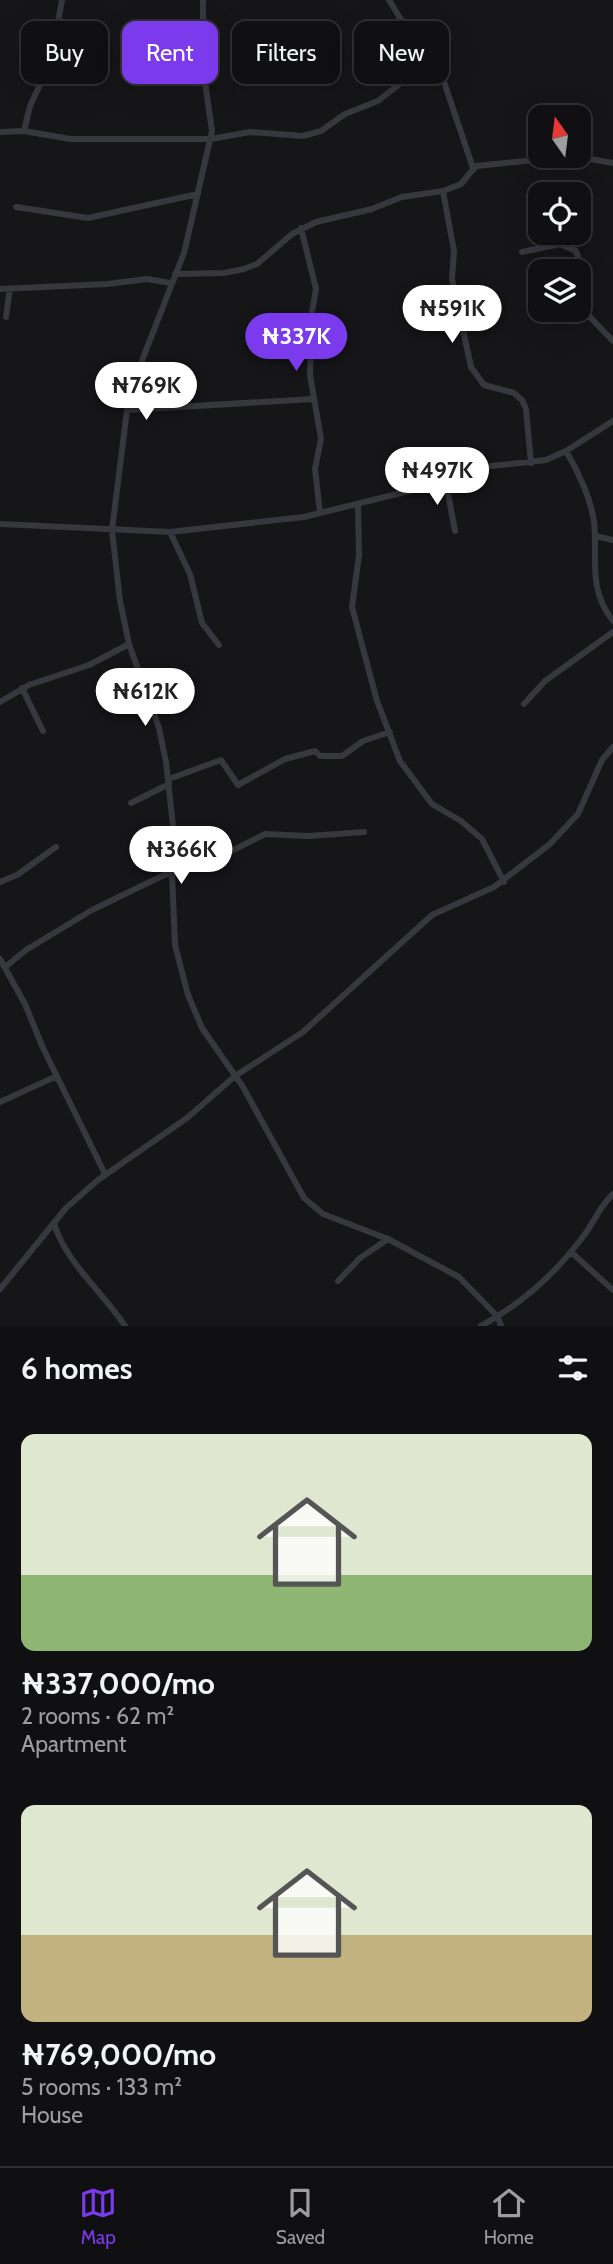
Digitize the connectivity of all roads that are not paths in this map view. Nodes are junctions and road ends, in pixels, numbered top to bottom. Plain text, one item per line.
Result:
1 (62, 0) edge
2 (203, 0) edge
3 (389, 0) edge
4 (403, 21) edge
5 (399, 84) edge
6 (445, 84) edge
7 (24, 131) junction
8 (0, 132) edge
9 (211, 139) junction
10 (613, 163) edge
11 (473, 168) junction
12 (443, 191) junction
13 (198, 194) junction
14 (16, 206) dead end
15 (301, 228) junction
16 (523, 252) dead end
17 (175, 274) junction
18 (172, 283) junction
19 (10, 288) junction
20 (0, 289) edge
21 (6, 317) dead end
22 (613, 341) edge
23 (313, 399) junction
24 (127, 410) junction
25 (613, 421) edge
26 (566, 451) junction
27 (531, 463) junction
28 (445, 477) junction
29 (358, 505) junction
30 (320, 513) junction
31 (0, 524) edge
32 (112, 530) junction
33 (455, 531) dead end
34 (170, 532) junction
35 (595, 536) junction
36 (613, 540) edge
37 (613, 621) edge
38 (613, 632) edge
39 (129, 644) junction
40 (219, 645) dead end
41 (22, 688) junction
42 (0, 702) edge
43 (524, 704) dead end
44 (43, 731) dead end
45 (390, 732) junction
46 (613, 747) edge
47 (169, 781) junction
48 (131, 803) dead end
49 (364, 832) dead end
50 (56, 847) dead end
51 (172, 873) junction
52 (0, 882) edge
53 (504, 882) junction
54 (0, 959) edge
55 (5, 967) junction
56 (57, 1076) junction
57 (235, 1076) junction
58 (0, 1102) edge
59 (105, 1174) junction
60 (613, 1194) edge
61 (54, 1223) junction
62 (388, 1238) junction
63 (571, 1252) junction
64 (338, 1281) dead end
65 (0, 1289) edge
66 (613, 1290) edge
67 (498, 1317) junction
68 (125, 1326) edge
69 (481, 1326) edge
70 (501, 1326) edge

1 - 7 street
2 - 9 street
3 - 4 street
5 - 9 street
6 - 11 street
7 - 8 street
7 - 9 street
9 - 13 street
10 - 11 street
11 - 12 street
12 - 15 street
12 - 27 street
13 - 14 street
13 - 17 street
15 - 17 street
15 - 23 street
16 - 22 street
17 - 18 street
18 - 19 street
18 - 24 street
19 - 20 street
19 - 21 street
23 - 24 street
23 - 30 street
24 - 32 street
25 - 26 street
26 - 27 street
26 - 35 street
27 - 28 street
28 - 29 street
28 - 33 street
29 - 30 street
29 - 45 street
30 - 34 street
31 - 32 street
32 - 34 street
32 - 39 street
34 - 40 street
35 - 36 street
35 - 37 street
38 - 43 street
39 - 41 street
39 - 47 street
41 - 42 street
41 - 44 street
45 - 47 street
45 - 53 street
46 - 53 street
47 - 48 street
47 - 51 street
49 - 51 street
50 - 52 street
51 - 55 street
51 - 57 street
53 - 57 street
54 - 55 street
55 - 56 street
56 - 58 street
56 - 59 street
57 - 59 street
57 - 62 street
59 - 61 street
60 - 63 street
61 - 65 street
61 - 68 street
62 - 64 street
62 - 67 street
63 - 66 street
63 - 67 street
67 - 69 street
67 - 70 street

